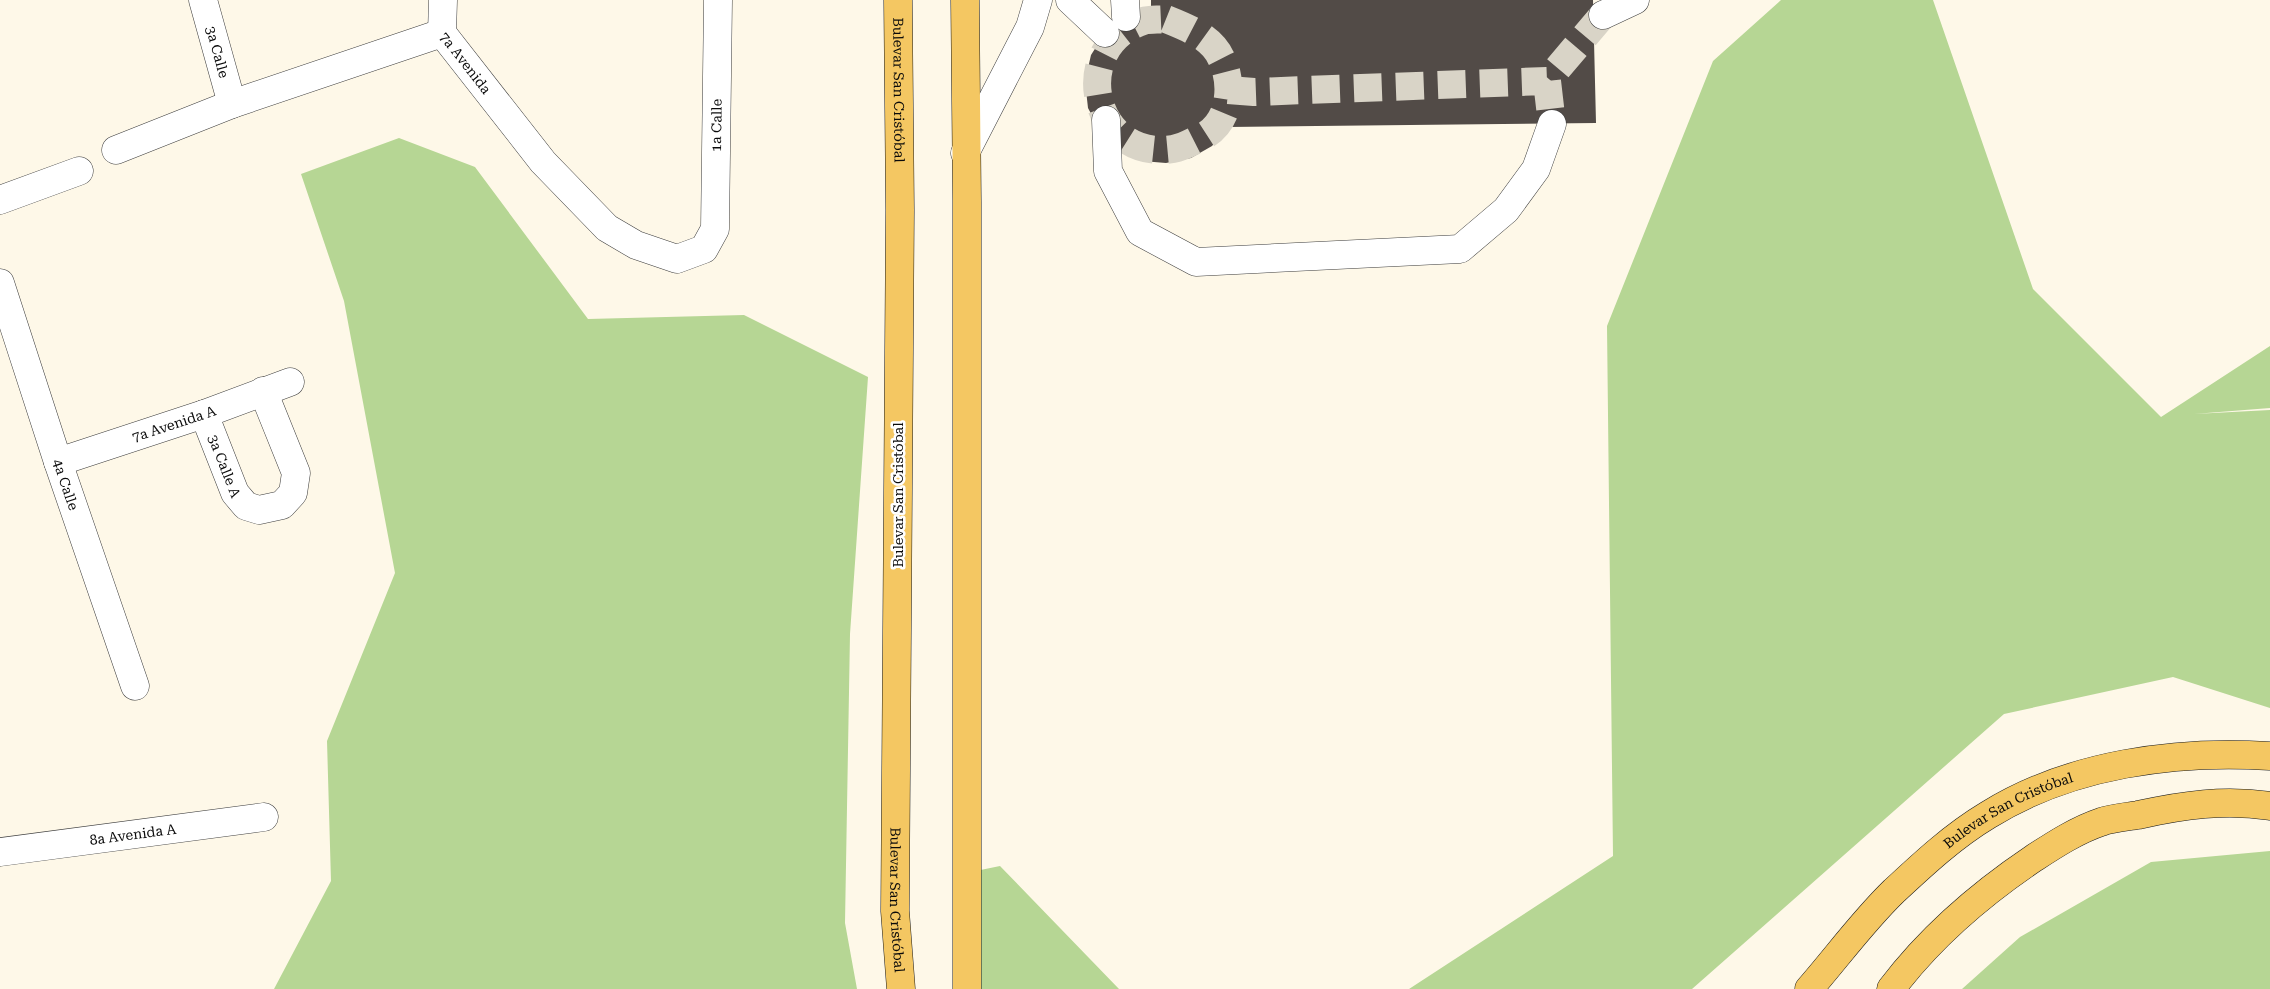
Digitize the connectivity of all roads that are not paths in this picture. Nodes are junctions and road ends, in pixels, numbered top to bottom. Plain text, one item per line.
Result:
1 (203, 0) edge
2 (443, 0) edge
3 (718, 0) edge
4 (898, 0) edge
5 (965, 0) edge
6 (1038, 0) edge
7 (1635, 0) edge
8 (1071, 2) edge
9 (1603, 15) tunnel mouth
10 (1119, 17) edge
11 (442, 33) junction
12 (232, 104) junction
13 (1106, 120) dead end
14 (1552, 124) tunnel mouth
15 (116, 150) dead end
16 (966, 153) junction
17 (79, 171) dead end
18 (0, 200) edge
19 (704, 249) joint
20 (0, 282) edge
21 (290, 382) dead end
22 (263, 391) junction
23 (204, 414) junction
24 (58, 462) junction
25 (135, 686) dead end
26 (2270, 756) edge
27 (2270, 806) edge
28 (264, 816) dead end
29 (0, 852) edge
30 (901, 989) edge
31 (967, 989) edge
32 (1809, 989) edge
33 (1891, 989) edge

1 - 12 street, 3a Calle
2 - 11 street
3 - 19 street, 1a Calle
4 - 30 main road, Bulevar San Cristóbal
5 - 16 main road
6 - 16 street
7 - 9 street
8 - 10 street
11 - 12 street, 7a Avenida
11 - 19 street, 7a Avenida
12 - 15 street, 7a Avenida
13 - 14 street
16 - 31 main road
17 - 18 street
20 - 24 street, 4a Calle
21 - 22 street, 7a Avenida A
22 - 23 street, 7a Avenida A
22 - 23 street, 3a Calle A
23 - 24 street, 7a Avenida A
24 - 25 street, 4a Calle
26 - 32 main road, Bulevar San Cristóbal
27 - 33 main road
28 - 29 street, 8a Avenida A

